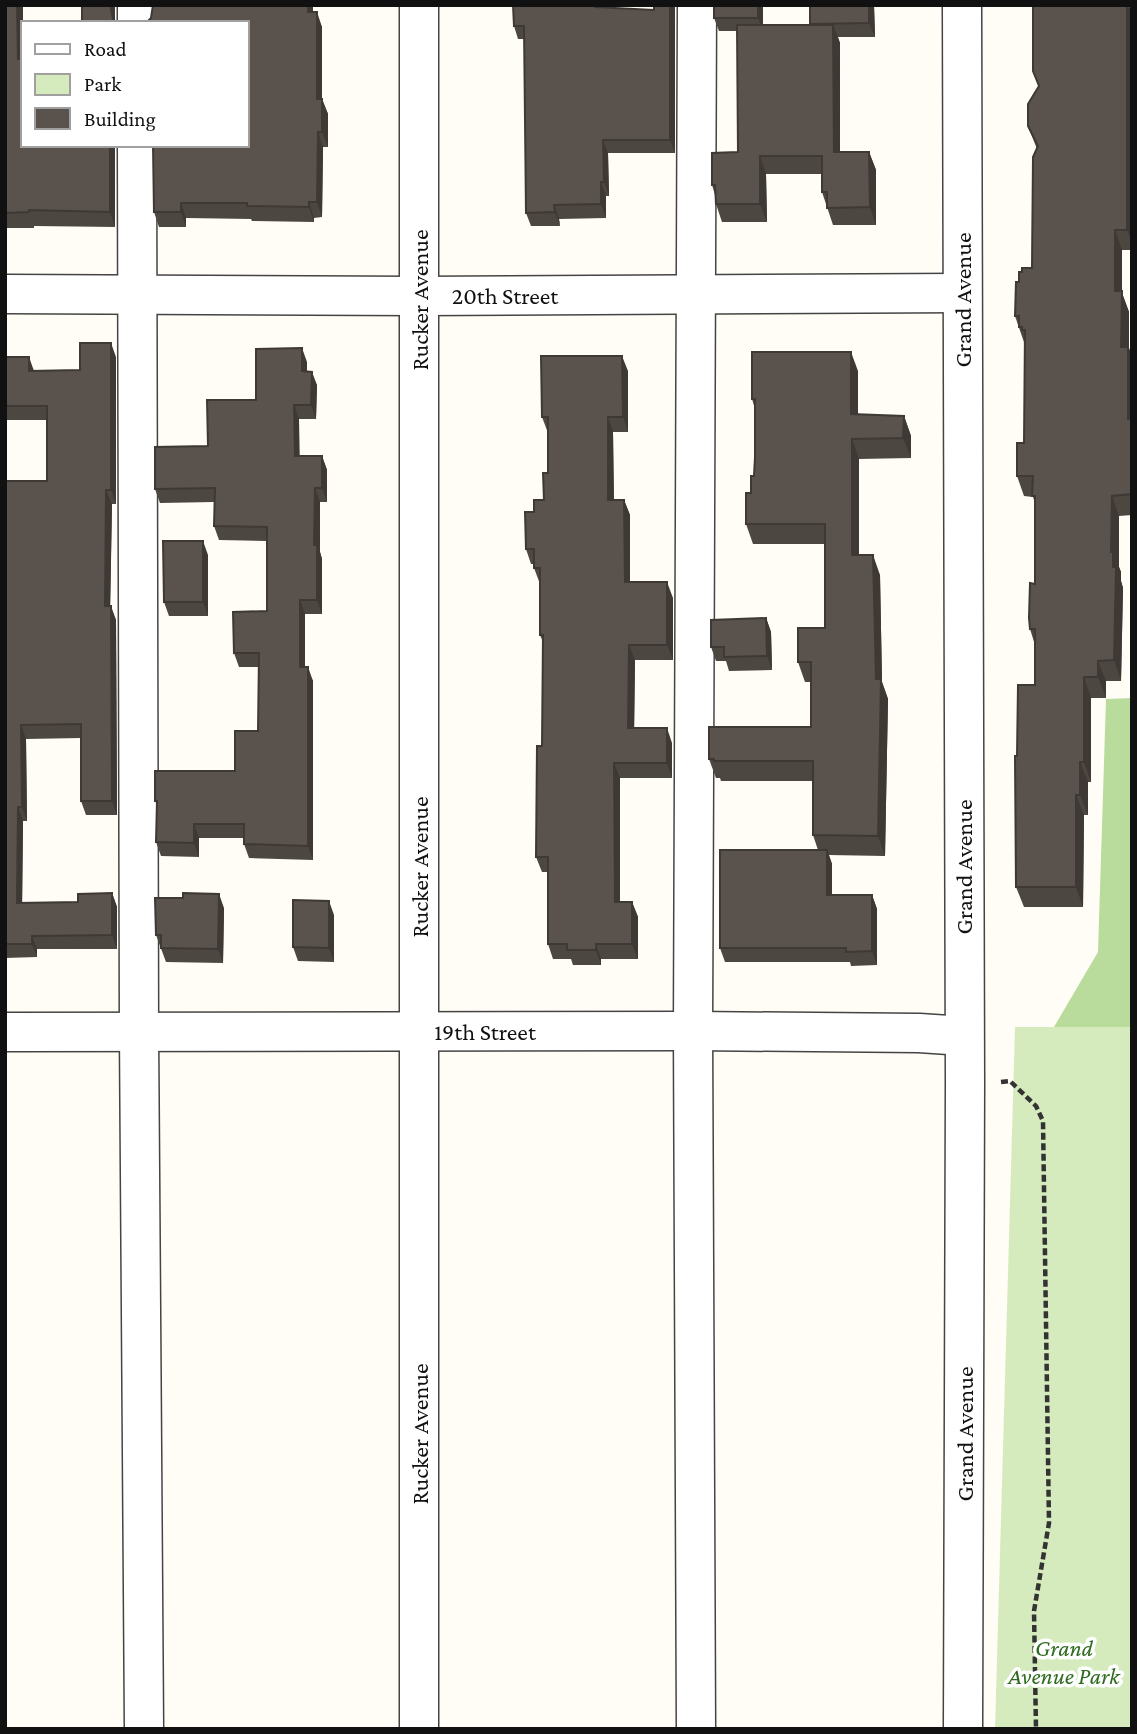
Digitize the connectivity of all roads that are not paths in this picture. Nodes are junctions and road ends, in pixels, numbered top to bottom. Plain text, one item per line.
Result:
1 (419, 5) edge
2 (697, 5) edge
3 (962, 5) edge
4 (137, 147) edge
5 (962, 293) junction
6 (5, 294) edge
7 (136, 294) junction
8 (697, 294) junction
9 (419, 296) junction
10 (418, 1031) junction
11 (694, 1031) junction
12 (5, 1032) edge
13 (139, 1032) junction
14 (964, 1036) junction
15 (144, 1729) edge
16 (419, 1729) edge
17 (696, 1729) edge
18 (963, 1729) edge

1 - 9 street, Rucker Avenue
2 - 8 street
3 - 5 street, Grand Avenue
4 - 7 street
5 - 8 street, 20th Street
5 - 14 street, Grand Avenue
6 - 7 street, 20th Street
7 - 9 street, 20th Street
7 - 13 street
8 - 9 street, 20th Street
8 - 11 street
9 - 10 street, Rucker Avenue
10 - 11 street, 19th Street
10 - 13 street, 19th Street
10 - 16 street, Rucker Avenue
11 - 14 street, 19th Street
11 - 17 street
12 - 13 street, 19th Street
13 - 15 street
14 - 18 street, Grand Avenue

